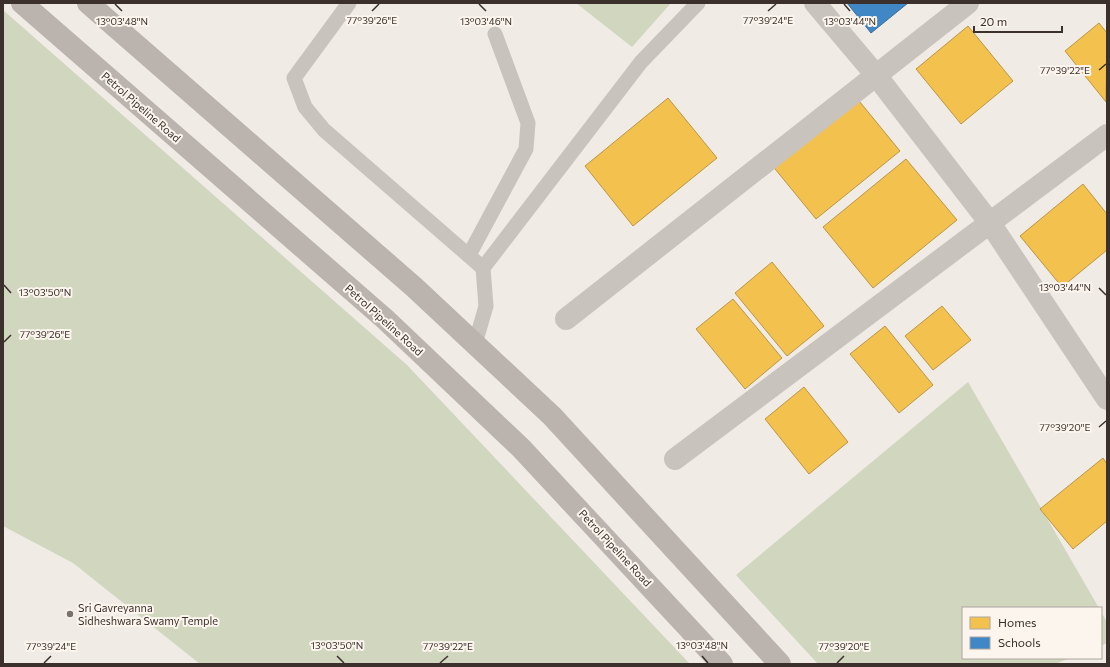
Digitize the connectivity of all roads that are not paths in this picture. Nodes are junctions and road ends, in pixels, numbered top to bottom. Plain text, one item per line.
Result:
1 (22, 3) edge
2 (88, 3) edge
3 (349, 3) edge
4 (698, 3) edge
5 (816, 3) edge
6 (968, 3) edge
7 (495, 34) dead end
8 (875, 74) junction
9 (1107, 135) edge
10 (990, 223) junction
11 (469, 255) junction
12 (483, 268) junction
13 (566, 319) dead end
14 (475, 344) junction
15 (1107, 400) edge
16 (675, 459) dead end
17 (722, 664) edge
18 (780, 664) edge

1 - 17 main road, Petrol Pipeline Road
2 - 14 main road
3 - 11 lane
4 - 12 lane
5 - 8 street
6 - 8 street
7 - 11 lane
8 - 10 street
8 - 13 street
9 - 10 street
10 - 15 street
10 - 16 street
11 - 12 lane
12 - 14 lane
14 - 18 main road

